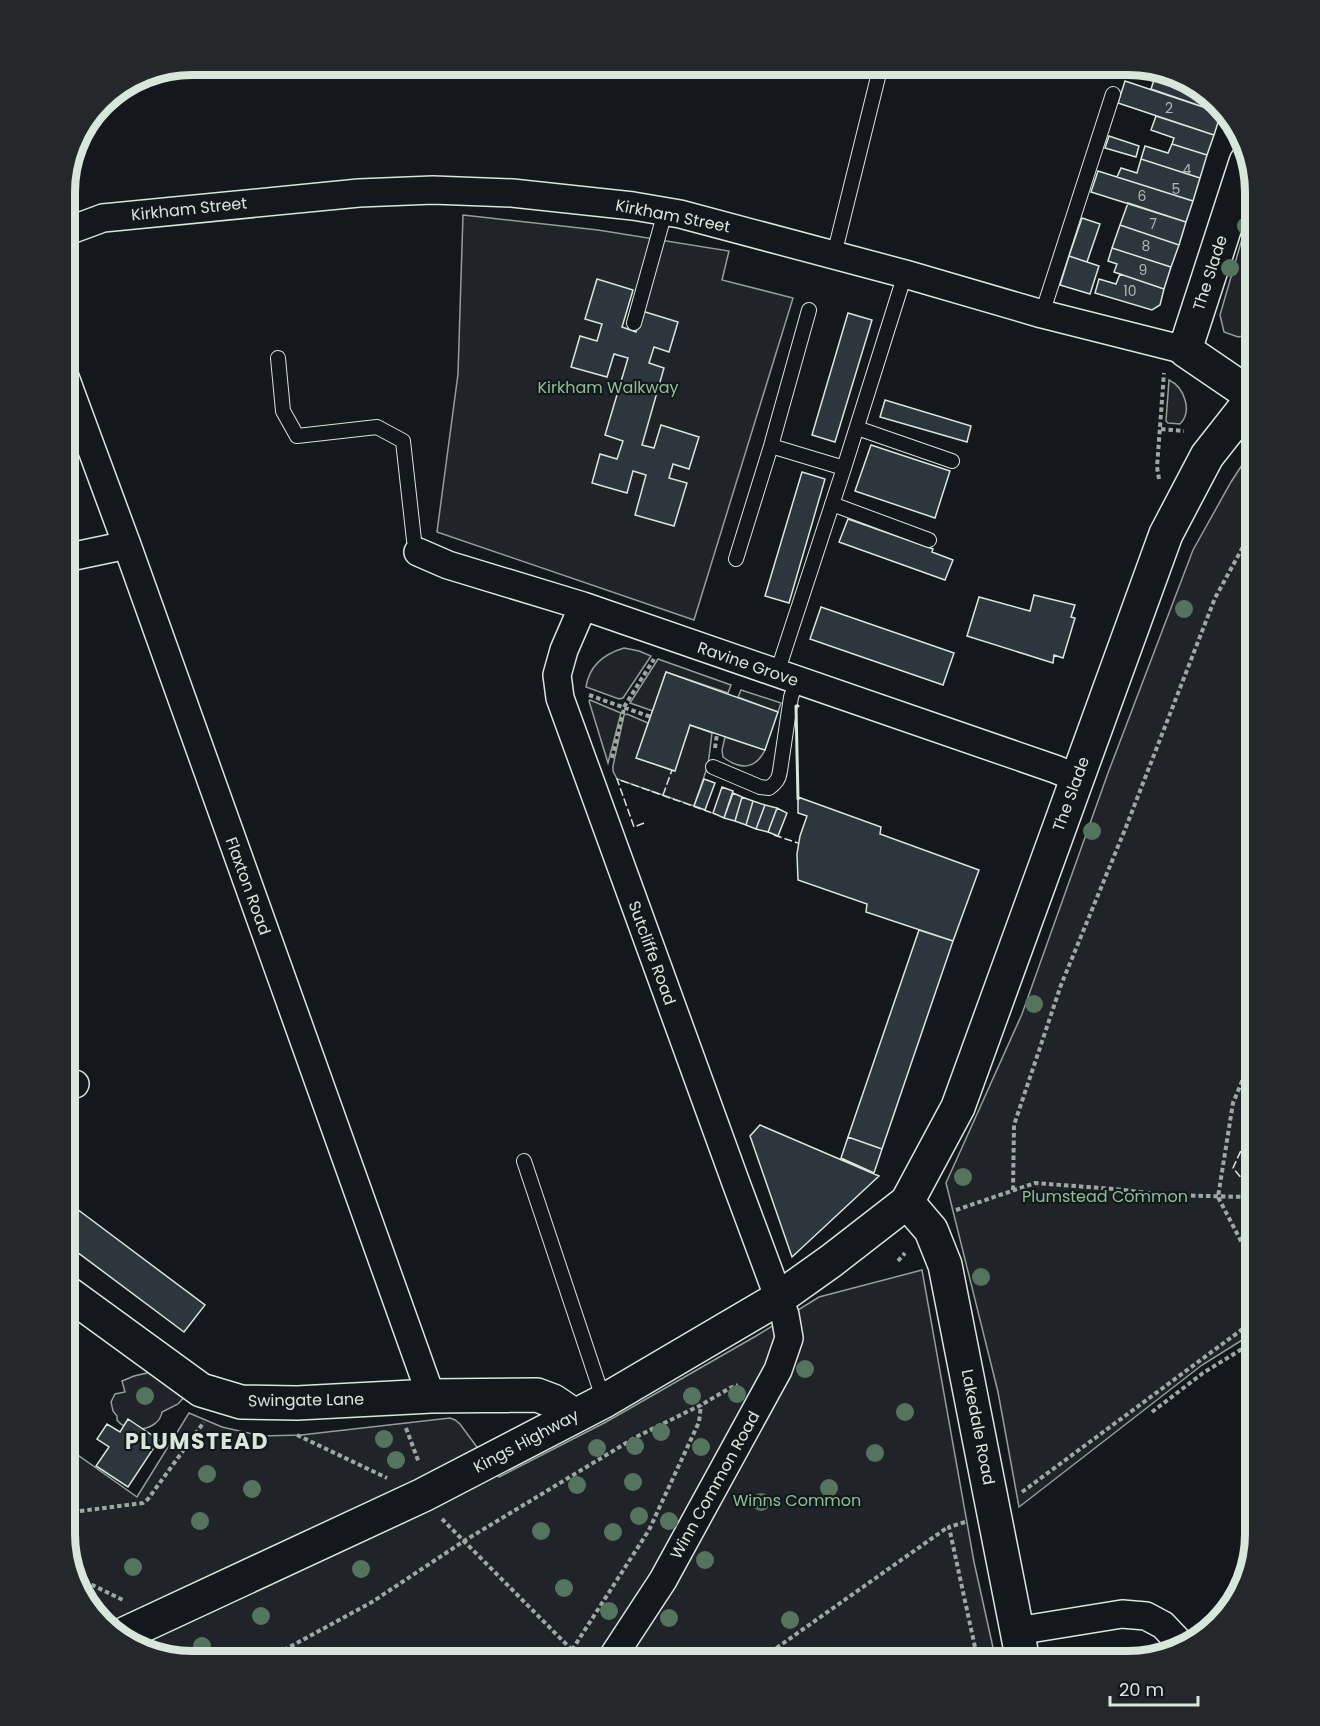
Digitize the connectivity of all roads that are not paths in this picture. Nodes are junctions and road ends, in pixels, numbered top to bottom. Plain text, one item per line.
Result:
1 (879, 75) edge
2 (1113, 94) dead end
3 (1243, 171) edge
4 (664, 212) junction
5 (75, 228) edge
6 (834, 255) junction
7 (905, 274) junction
8 (809, 310) dead end
9 (1042, 314) junction
10 (634, 323) dead end
11 (278, 358) dead end
12 (1174, 361) junction
13 (1245, 392) edge
14 (75, 404) edge
15 (1245, 408) edge
16 (857, 428) junction
17 (771, 446) junction
18 (952, 461) dead end
19 (844, 468) junction
20 (832, 504) junction
21 (928, 540) dead end
22 (127, 545) junction
23 (418, 552) joint
24 (75, 556) edge
25 (736, 559) dead end
26 (583, 606) junction
27 (787, 677) junction
28 (713, 767) dead end
29 (1077, 778) junction
30 (524, 1161) dead end
31 (907, 1202) junction
32 (75, 1298) edge
33 (779, 1298) junction
34 (431, 1396) junction
35 (604, 1401) junction
36 (575, 1416) junction
37 (129, 1632) edge
38 (1177, 1640) edge
39 (1020, 1646) edge
40 (616, 1651) edge

1 - 6 lane
2 - 9 lane
3 - 12 street, The Slade
4 - 5 street, Kirkham Street
4 - 6 street, Kirkham Street
4 - 10 lane
6 - 7 street, Kirkham Street
7 - 9 street, Kirkham Street
7 - 16 lane
8 - 17 lane
9 - 12 street, Kirkham Street
11 - 23 lane
12 - 13 street, Kirkham Street
14 - 22 street, Flaxton Road
15 - 29 street, The Slade
16 - 18 lane
16 - 19 lane
17 - 19 lane
17 - 25 lane
19 - 20 lane
20 - 21 lane
20 - 27 lane
22 - 24 street
22 - 34 street, Flaxton Road
23 - 26 street, Ravine Grove
26 - 27 street, Ravine Grove
26 - 33 street, Sutcliffe Road
27 - 28 lane
27 - 29 street, Ravine Grove
29 - 31 street, The Slade
30 - 35 lane
31 - 33 street, Kings Highway
31 - 39 street, Lakedale Road
32 - 34 street, Swingate Lane
33 - 35 street, Kings Highway
33 - 40 street, Winn Common Road
34 - 36 street, Swingate Lane
35 - 36 street, Kings Highway
36 - 37 street, Kings Highway
38 - 39 street

